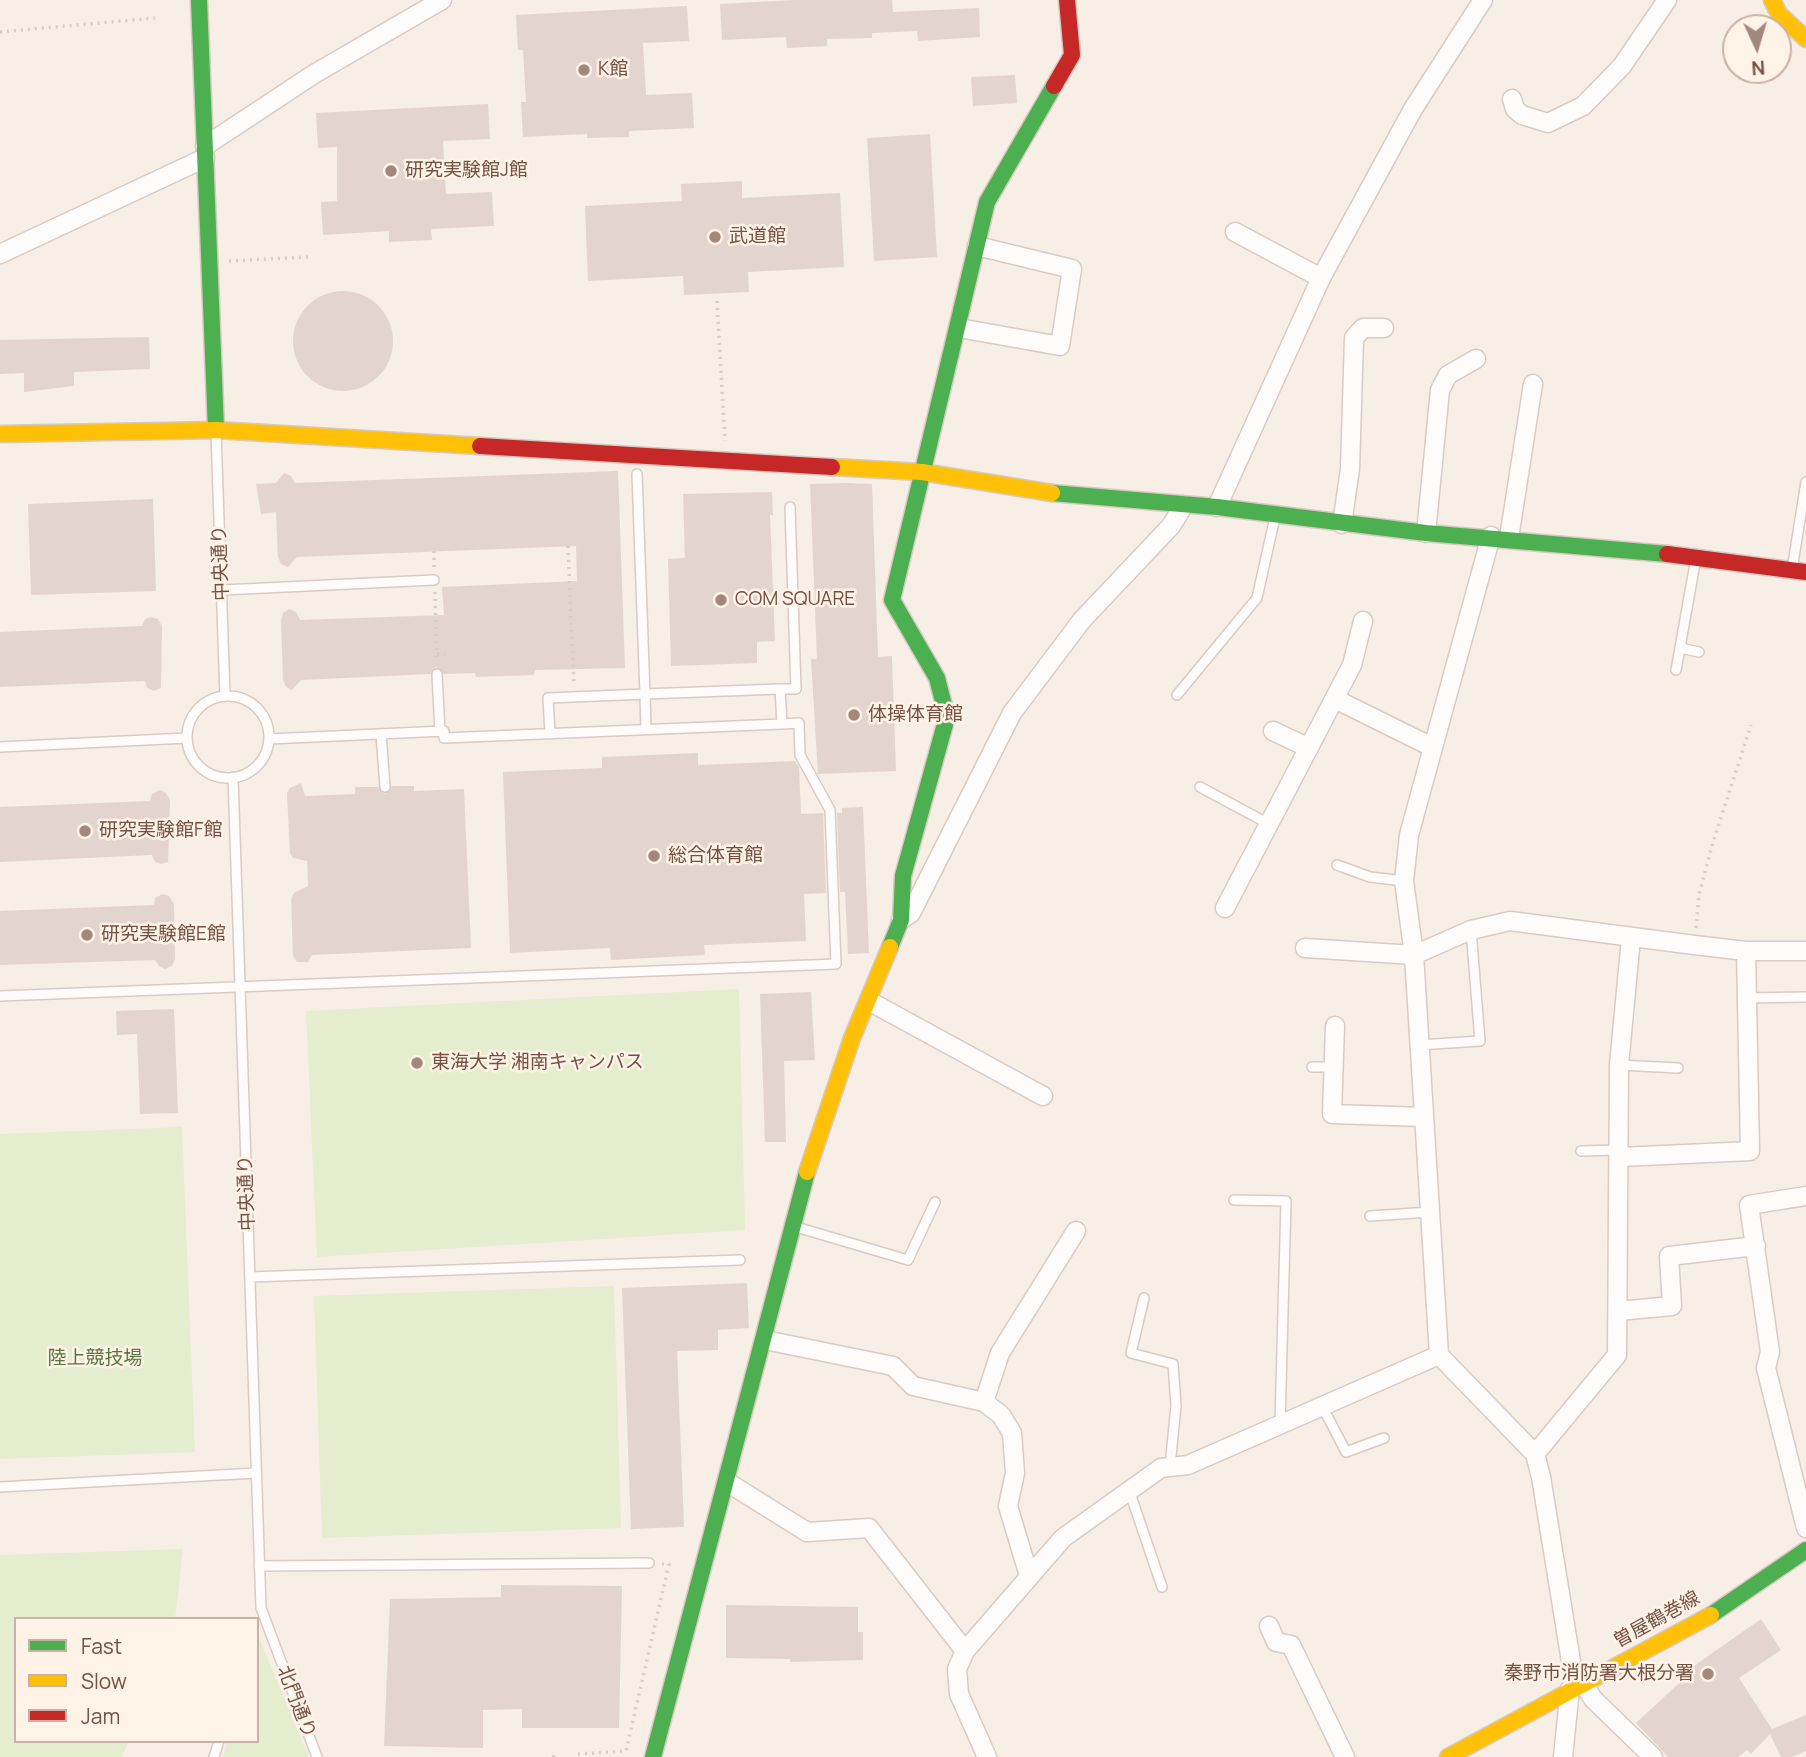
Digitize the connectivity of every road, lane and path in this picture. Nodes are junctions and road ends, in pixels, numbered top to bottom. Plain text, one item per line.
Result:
1 (199, 0) edge
2 (442, 0) edge
3 (1067, 0) edge
4 (1483, 0) edge
5 (1667, 0) edge
6 (1772, 0) edge
7 (155, 18) dead end
8 (0, 32) edge
9 (1806, 39) edge
10 (1512, 99) dead end
11 (205, 152) junction
12 (1235, 232) dead end
13 (977, 246) junction
14 (0, 254) edge
15 (308, 257) dead end
16 (209, 262) junction
17 (1321, 278) junction
18 (717, 301) dead end
19 (959, 328) junction
20 (1384, 328) dead end
21 (1476, 359) dead end
22 (1533, 384) dead end
23 (216, 430) junction
24 (0, 433) edge
25 (726, 461) junction
26 (922, 472) junction
27 (638, 474) dead end
28 (1806, 482) edge
29 (1184, 505) junction
30 (790, 507) dead end
31 (1217, 507) junction
32 (1275, 516) junction
33 (1342, 524) junction
34 (1426, 533) junction
35 (1500, 537) junction
36 (568, 546) dead end
37 (433, 551) dead end
38 (1696, 557) junction
39 (1799, 571) edge
40 (435, 580) junction
41 (222, 590) junction
42 (1363, 621) dead end
43 (1680, 648) junction
44 (1699, 652) dead end
45 (437, 654) junction
46 (446, 654) dead end
47 (1676, 670) dead end
48 (437, 674) joint
49 (780, 689) junction
50 (645, 694) junction
51 (1177, 695) dead end
52 (225, 696) junction
53 (574, 697) junction
54 (1335, 699) junction
55 (782, 724) junction
56 (1751, 725) dead end
57 (646, 729) junction
58 (1273, 731) dead end
59 (440, 732) junction
60 (381, 734) junction
61 (550, 734) junction
62 (187, 738) junction
63 (269, 739) junction
64 (0, 747) edge
65 (1433, 747) junction
66 (1309, 748) junction
67 (233, 778) junction
68 (384, 787) dead end
69 (1200, 787) dead end
70 (1269, 824) junction
71 (1337, 865) dead end
72 (1404, 881) junction
73 (1225, 908) dead end
74 (901, 920) junction
75 (1471, 930) junction
76 (1631, 939) junction
77 (1694, 945) junction
78 (1305, 948) dead end
79 (1746, 950) junction
80 (1806, 951) edge
81 (1414, 955) junction
82 (240, 987) junction
83 (0, 996) edge
84 (1806, 997) edge
85 (1746, 998) junction
86 (869, 1000) junction
87 (1335, 1026) dead end
88 (1419, 1045) junction
89 (1619, 1065) junction
90 (1312, 1067) dead end
91 (1334, 1067) junction
92 (1678, 1068) dead end
93 (1043, 1096) dead end
94 (1424, 1117) junction
95 (1581, 1151) dead end
96 (1621, 1153) junction
97 (1806, 1196) edge
98 (1234, 1199) dead end
99 (935, 1202) dead end
100 (1430, 1212) junction
101 (1370, 1216) dead end
102 (794, 1226) junction
103 (1076, 1231) dead end
104 (1756, 1246) junction
105 (740, 1260) dead end
106 (250, 1277) junction
107 (1144, 1298) dead end
108 (1618, 1311) junction
109 (765, 1340) junction
110 (1440, 1355) junction
111 (984, 1402) junction
112 (1322, 1406) junction
113 (1280, 1423) junction
114 (1384, 1438) dead end
115 (1535, 1454) junction
116 (1170, 1466) junction
117 (256, 1473) junction
118 (727, 1482) junction
119 (0, 1487) edge
120 (1130, 1493) junction
121 (1806, 1528) edge
122 (1806, 1549) edge
123 (649, 1563) joint
124 (259, 1566) junction
125 (1029, 1576) junction
126 (1162, 1587) dead end
127 (261, 1608) junction
128 (258, 1617) edge
129 (1269, 1626) dead end
130 (965, 1651) junction
131 (1576, 1686) junction
132 (578, 1754) dead end
133 (317, 1757) edge
134 (653, 1757) edge
135 (987, 1757) edge
136 (1345, 1757) edge
137 (1448, 1757) edge
138 (1563, 1757) edge
139 (1653, 1757) edge

1 - 11 street
2 - 11 street
3 - 13 street
4 - 17 street
5 - 10 street
6 - 9 street
7 - 8 path
11 - 14 street
11 - 16 street
12 - 17 street
13 - 19 street
13 - 19 street
15 - 16 path
16 - 23 street
17 - 31 street
18 - 25 path
19 - 26 street
20 - 33 street
21 - 34 street
22 - 35 street
23 - 24 street
23 - 25 street
23 - 41 lane, 中央通り
25 - 26 street
26 - 29 street
26 - 74 street
27 - 50 lane
28 - 39 lane
29 - 31 street
29 - 74 street
30 - 49 lane
31 - 32 street
32 - 33 street
32 - 51 lane
33 - 34 street
34 - 35 street
35 - 38 street
35 - 65 street
36 - 53 path
37 - 40 path
38 - 39 street
38 - 43 lane
40 - 41 lane
40 - 45 path
41 - 52 lane, 中央通り
42 - 54 street
43 - 44 lane
43 - 47 lane
45 - 46 path
45 - 48 path
48 - 59 lane
49 - 50 lane
49 - 55 lane
50 - 53 lane
50 - 57 lane
52 - 62 lane
52 - 63 lane
53 - 61 lane
54 - 65 street
54 - 66 street
55 - 57 lane
55 - 82 lane
56 - 77 path
57 - 61 lane
58 - 66 street
59 - 60 lane
59 - 61 lane
60 - 63 lane
60 - 68 lane
62 - 64 lane
62 - 67 lane
63 - 67 lane
65 - 72 street
66 - 70 street
67 - 82 lane, 中央通り
69 - 70 lane
70 - 73 street
71 - 72 lane
72 - 81 street
74 - 86 street
75 - 76 street
75 - 81 street
75 - 88 lane
76 - 77 street
76 - 89 street
77 - 79 street
78 - 81 street
79 - 80 street
79 - 85 street
81 - 88 street
82 - 83 lane
82 - 106 lane, 中央通り
84 - 85 lane
85 - 96 street
86 - 93 street
86 - 102 street
87 - 91 street
88 - 94 street
89 - 92 lane
89 - 96 street
90 - 91 lane
91 - 94 street
94 - 100 street
95 - 96 lane
96 - 108 street
97 - 104 street
98 - 113 lane
99 - 102 lane
100 - 101 lane
100 - 110 street
102 - 109 street
103 - 111 street
104 - 108 street
104 - 121 street
105 - 106 lane
106 - 117 lane, 中央通り
107 - 116 lane
108 - 115 street
109 - 111 street
109 - 118 street
110 - 112 street
110 - 115 street
111 - 125 street
112 - 113 street
112 - 114 lane
113 - 116 street
115 - 131 street
116 - 120 street
117 - 119 lane
117 - 124 lane, 中央通り
118 - 130 street
118 - 134 street
120 - 125 street
120 - 126 lane
122 - 131 street, 曽屋鶴巻線
123 - 124 lane
123 - 132 path
124 - 127 lane, 中央通り
125 - 130 street
127 - 128 lane
127 - 133 lane, 北門通り
129 - 136 street
130 - 135 street
131 - 137 street, 曽屋鶴巻線
131 - 138 street
131 - 139 street

